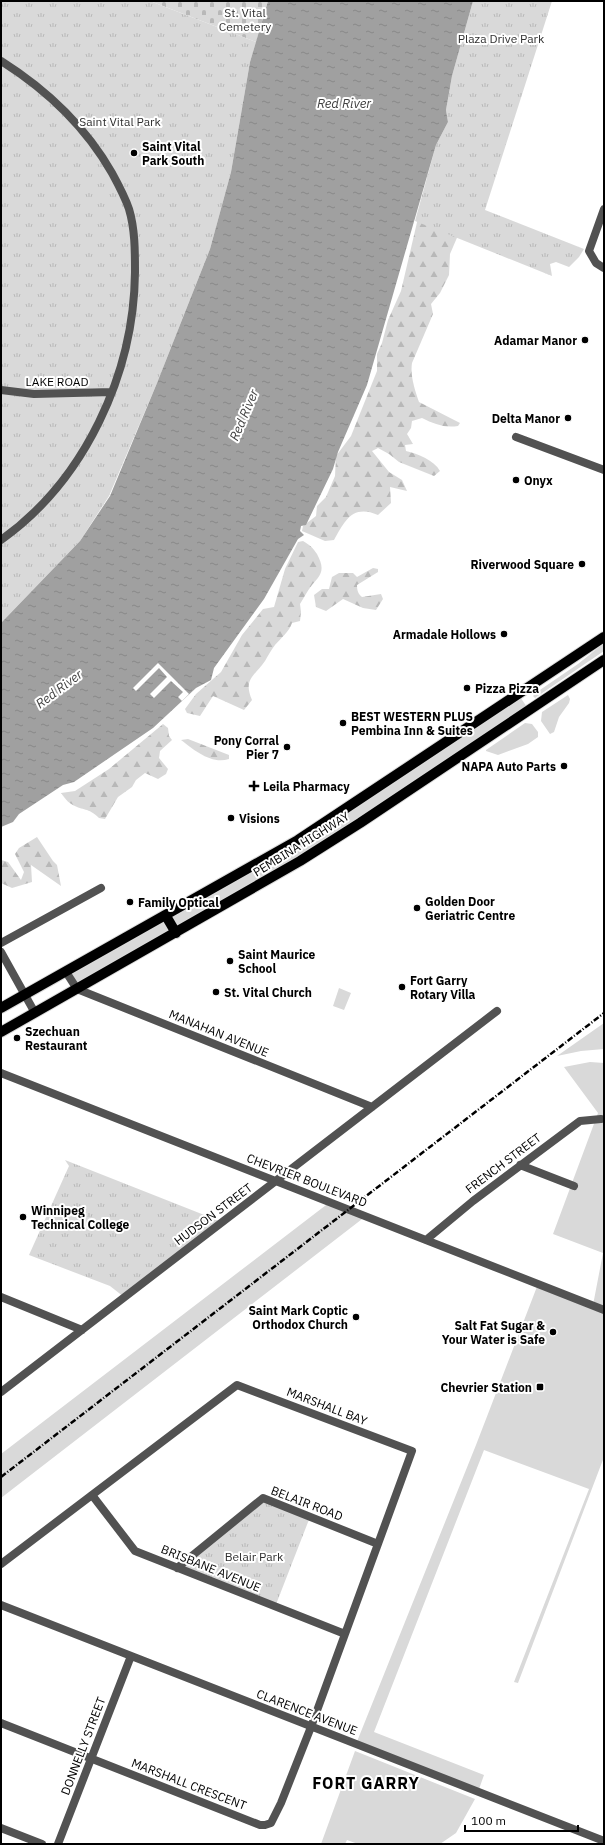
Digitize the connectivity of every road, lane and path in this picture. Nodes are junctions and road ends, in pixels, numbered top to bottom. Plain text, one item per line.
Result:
1 (1, 61) edge
2 (604, 209) edge
3 (604, 268) edge
4 (1, 390) edge
5 (112, 392) junction
6 (516, 437) dead end
7 (604, 470) edge
8 (1, 540) edge
9 (604, 637) edge
10 (604, 660) edge
11 (101, 888) dead end
12 (166, 916) junction
13 (176, 933) junction
14 (1, 943) edge
15 (1, 952) edge
16 (66, 972) junction
17 (77, 989) junction
18 (25, 994) junction
19 (1, 1008) edge
20 (497, 1011) dead end
21 (35, 1013) junction
22 (1, 1032) edge
23 (1, 1073) edge
24 (372, 1107) junction
25 (601, 1119) dead end
26 (520, 1165) junction
27 (276, 1181) junction
28 (574, 1186) dead end
29 (426, 1240) junction
30 (1, 1297) edge
31 (604, 1310) edge
32 (82, 1330) junction
33 (1, 1392) edge
34 (92, 1495) junction
35 (378, 1544) junction
36 (1, 1564) edge
37 (177, 1568) junction
38 (1, 1605) edge
39 (345, 1634) junction
40 (131, 1656) junction
41 (1, 1723) edge
42 (311, 1727) junction
43 (91, 1759) junction
44 (1, 1828) edge
45 (604, 1842) edge
46 (42, 1844) edge
47 (58, 1844) edge

1 - 5 street
2 - 3 street
4 - 5 street, LAKE ROAD
5 - 8 street
6 - 7 street
9 - 12 main road, PEMBINA HIGHWAY
10 - 13 main road, PEMBINA HIGHWAY
11 - 14 street
12 - 13 main road
12 - 16 main road, PEMBINA HIGHWAY
13 - 17 main road, PEMBINA HIGHWAY
15 - 18 street
16 - 17 street
16 - 18 main road, PEMBINA HIGHWAY
17 - 21 main road, PEMBINA HIGHWAY
17 - 24 street, MANAHAN AVENUE
18 - 19 main road, PEMBINA HIGHWAY
18 - 21 street
20 - 24 street, HUDSON STREET
21 - 22 main road, PEMBINA HIGHWAY
23 - 27 street, CHEVRIER BOULEVARD
24 - 27 street, HUDSON STREET
25 - 26 street, FRENCH STREET
26 - 28 street
26 - 29 street, FRENCH STREET
27 - 29 street, CHEVRIER BOULEVARD
27 - 32 street, HUDSON STREET
29 - 31 street, CHEVRIER BOULEVARD
30 - 32 street
32 - 33 street, HUDSON STREET
34 - 35 street, MARSHALL BAY
34 - 36 street, MARSHALL BAY
34 - 37 street, BRISBANE AVENUE
35 - 37 street, BELAIR ROAD
35 - 39 street, MARSHALL BAY
37 - 39 street, BRISBANE AVENUE
38 - 40 street, CLARENCE AVENUE
39 - 42 street, MARSHALL BAY
40 - 42 street, CLARENCE AVENUE
40 - 43 street, DONNELLY STREET
41 - 43 street, MARSHALL CRESCENT
42 - 43 street, MARSHALL CRESCENT
42 - 45 street, CLARENCE AVENUE
43 - 47 street, DONNELLY STREET
44 - 46 street

